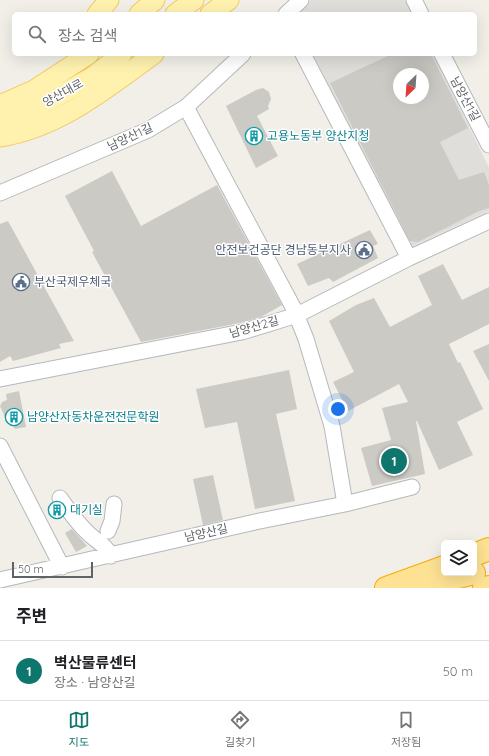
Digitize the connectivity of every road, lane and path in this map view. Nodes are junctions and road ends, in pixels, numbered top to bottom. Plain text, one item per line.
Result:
1 (109, 0) edge
2 (155, 0) edge
3 (194, 0) edge
4 (229, 0) edge
5 (300, 0) edge
6 (414, 0) edge
7 (99, 12) edge
8 (141, 12) edge
9 (178, 12) edge
10 (213, 12) edge
11 (288, 12) edge
12 (420, 12) edge
13 (63, 56) edge
14 (86, 56) edge
15 (119, 56) edge
16 (151, 56) edge
17 (241, 56) edge
18 (304, 56) edge
19 (443, 56) edge
20 (34, 90) junction
21 (2, 103) edge
22 (186, 107) junction
23 (0, 125) edge
24 (0, 136) edge
25 (489, 145) edge
26 (0, 193) edge
27 (489, 221) edge
28 (409, 258) junction
29 (297, 315) junction
30 (0, 379) edge
31 (0, 446) edge
32 (412, 487) dead end
33 (60, 498) dead end
34 (114, 504) dead end
35 (345, 504) junction
36 (108, 531) dead end
37 (489, 549) edge
38 (477, 555) edge
39 (111, 556) junction
40 (62, 567) junction
41 (441, 568) edge
42 (489, 569) edge
43 (477, 572) edge
44 (462, 576) edge
45 (0, 580) edge
46 (489, 587) edge
47 (386, 588) edge
48 (416, 588) edge
49 (484, 588) edge

1 - 7 main road
2 - 8 main road
3 - 9 main road
4 - 10 main road
5 - 11 street
6 - 12 street
13 - 20 main road
14 - 20 main road, 양산대로
15 - 23 main road, 양산대로
16 - 24 main road
17 - 22 street, 남양산1길
18 - 28 street
19 - 25 street, 남양산1길
20 - 21 main road, 양산대로
22 - 26 street, 남양산1길
22 - 29 street
27 - 28 street, 남양산2길
28 - 29 street, 남양산2길
29 - 30 street, 남양산2길
29 - 35 street
31 - 40 street
32 - 35 street, 남양산길
33 - 39 street
34 - 36 street
35 - 39 street, 남양산길
37 - 38 highway
39 - 40 street, 남양산길
40 - 45 street, 남양산길
41 - 47 highway
42 - 43 highway
44 - 48 highway
46 - 49 highway

